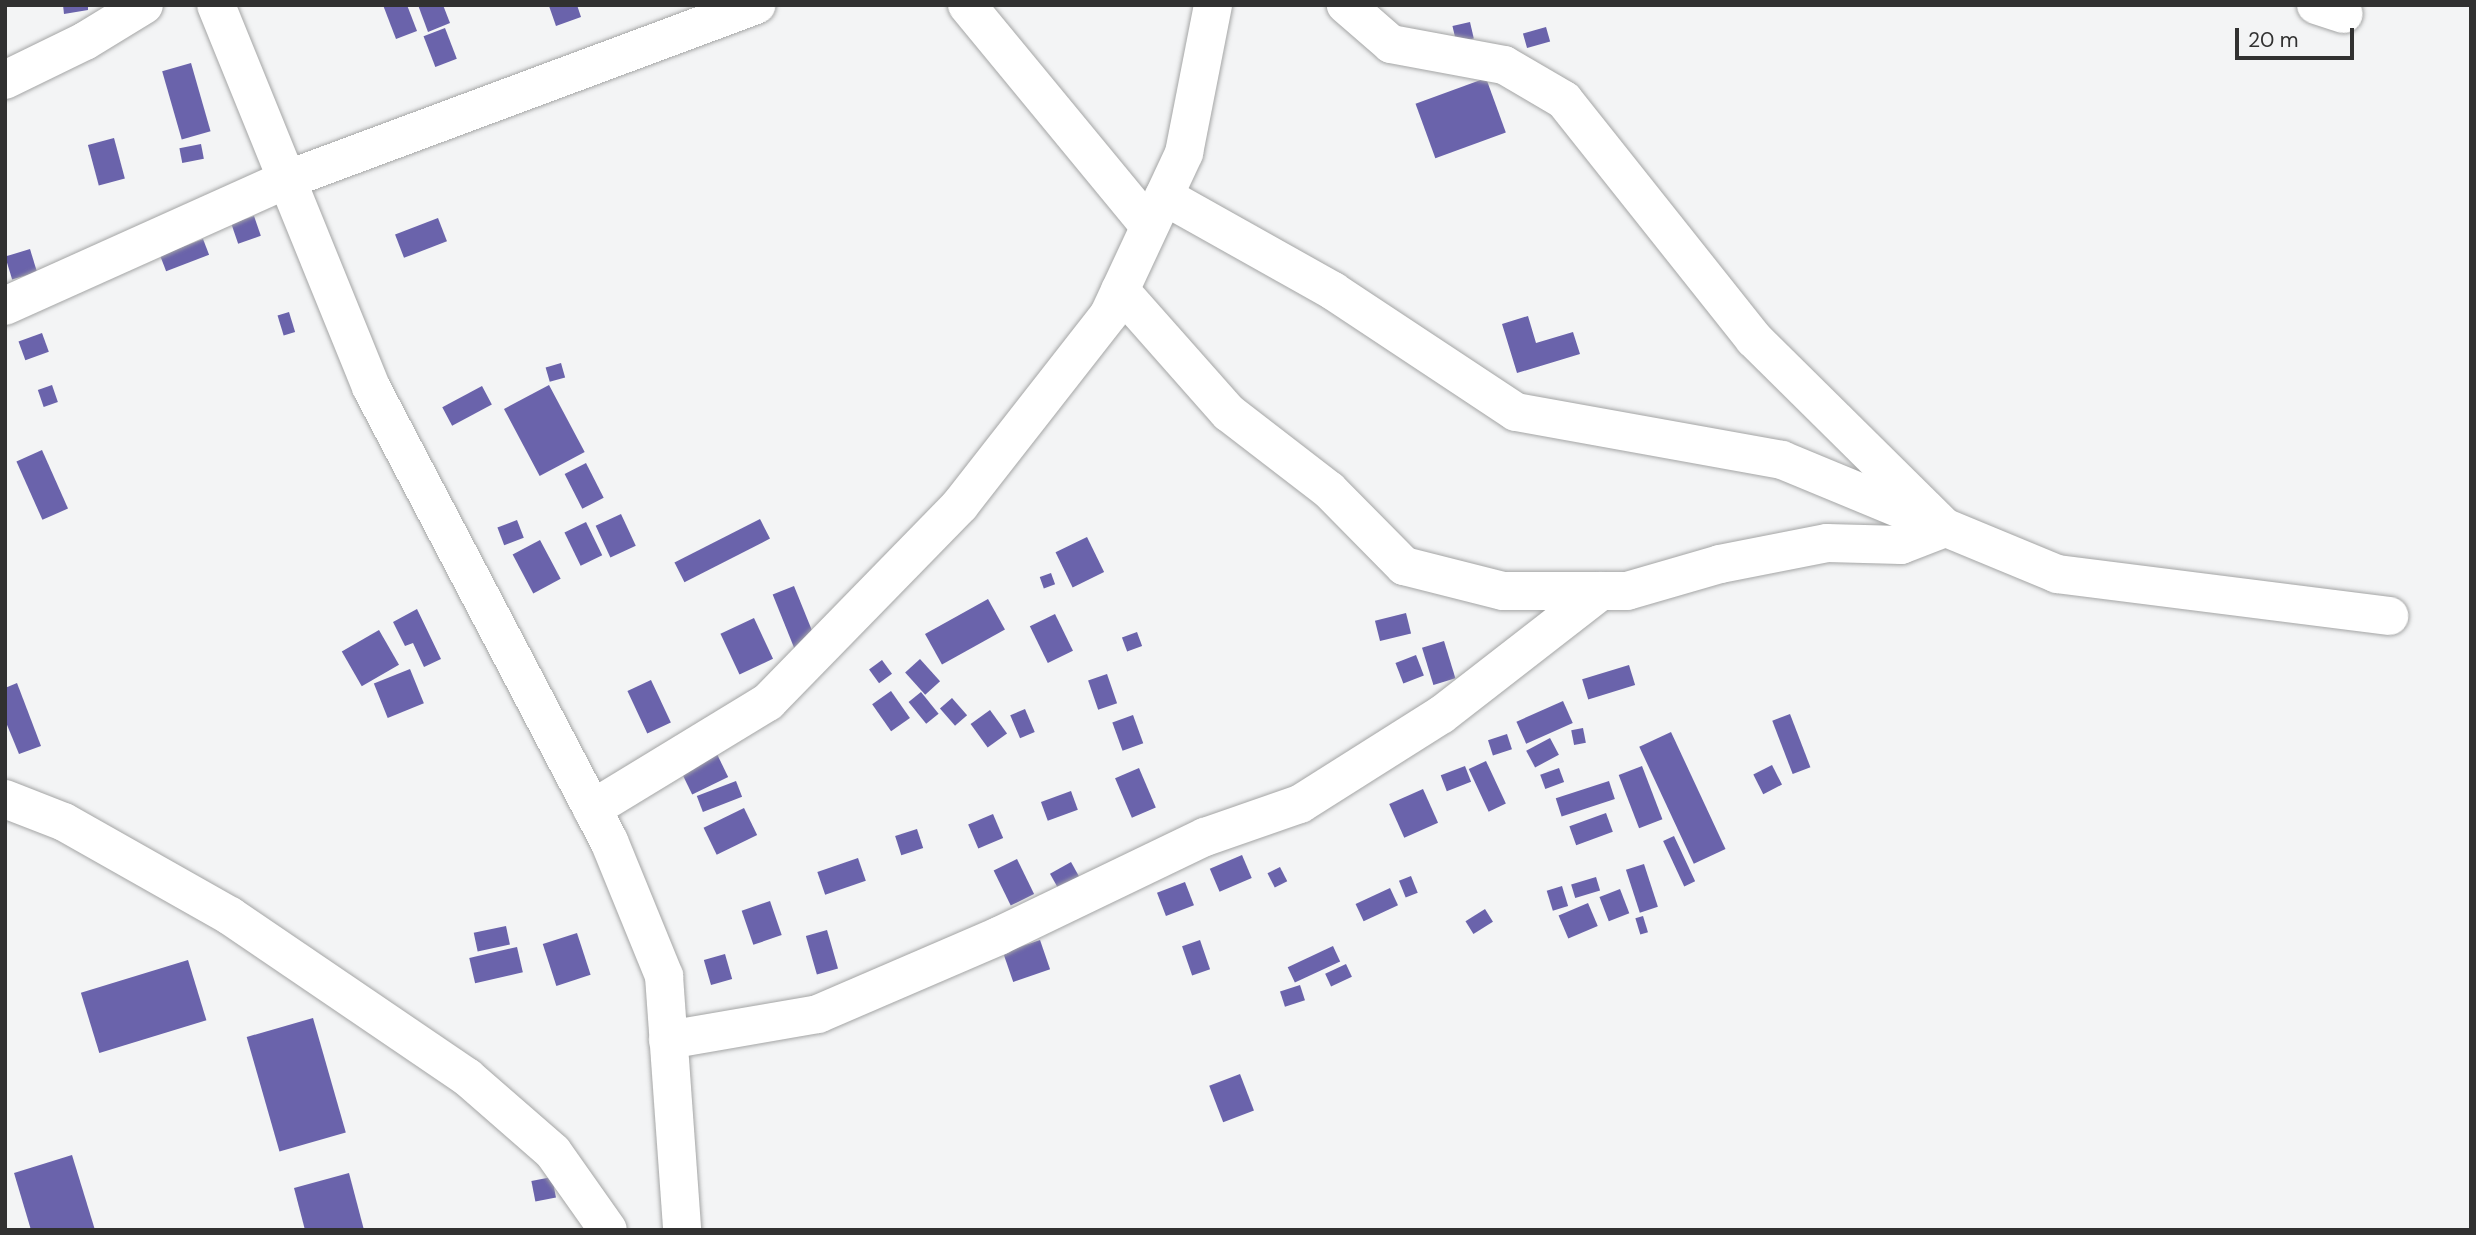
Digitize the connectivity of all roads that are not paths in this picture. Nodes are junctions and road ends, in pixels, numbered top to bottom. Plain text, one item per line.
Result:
1 (144, 5) edge
2 (216, 5) edge
3 (756, 5) edge
4 (967, 5) edge
5 (1213, 5) edge
6 (1346, 5) edge
7 (5, 80) edge
8 (286, 180) junction
9 (1156, 211) junction
10 (1120, 290) junction
11 (5, 306) edge
12 (1945, 528) junction
13 (1601, 591) junction
14 (2389, 616) dead end
15 (5, 799) edge
16 (592, 809) junction
17 (668, 1040) junction
18 (608, 1230) edge
19 (682, 1230) edge

1 - 7 street
2 - 8 street
3 - 8 street
4 - 9 street
5 - 9 street
6 - 12 street
8 - 11 street
8 - 16 street
9 - 10 street
9 - 12 street
10 - 13 street
10 - 16 street
12 - 13 street
12 - 14 street
13 - 17 street
15 - 18 street
16 - 17 street
17 - 19 street

